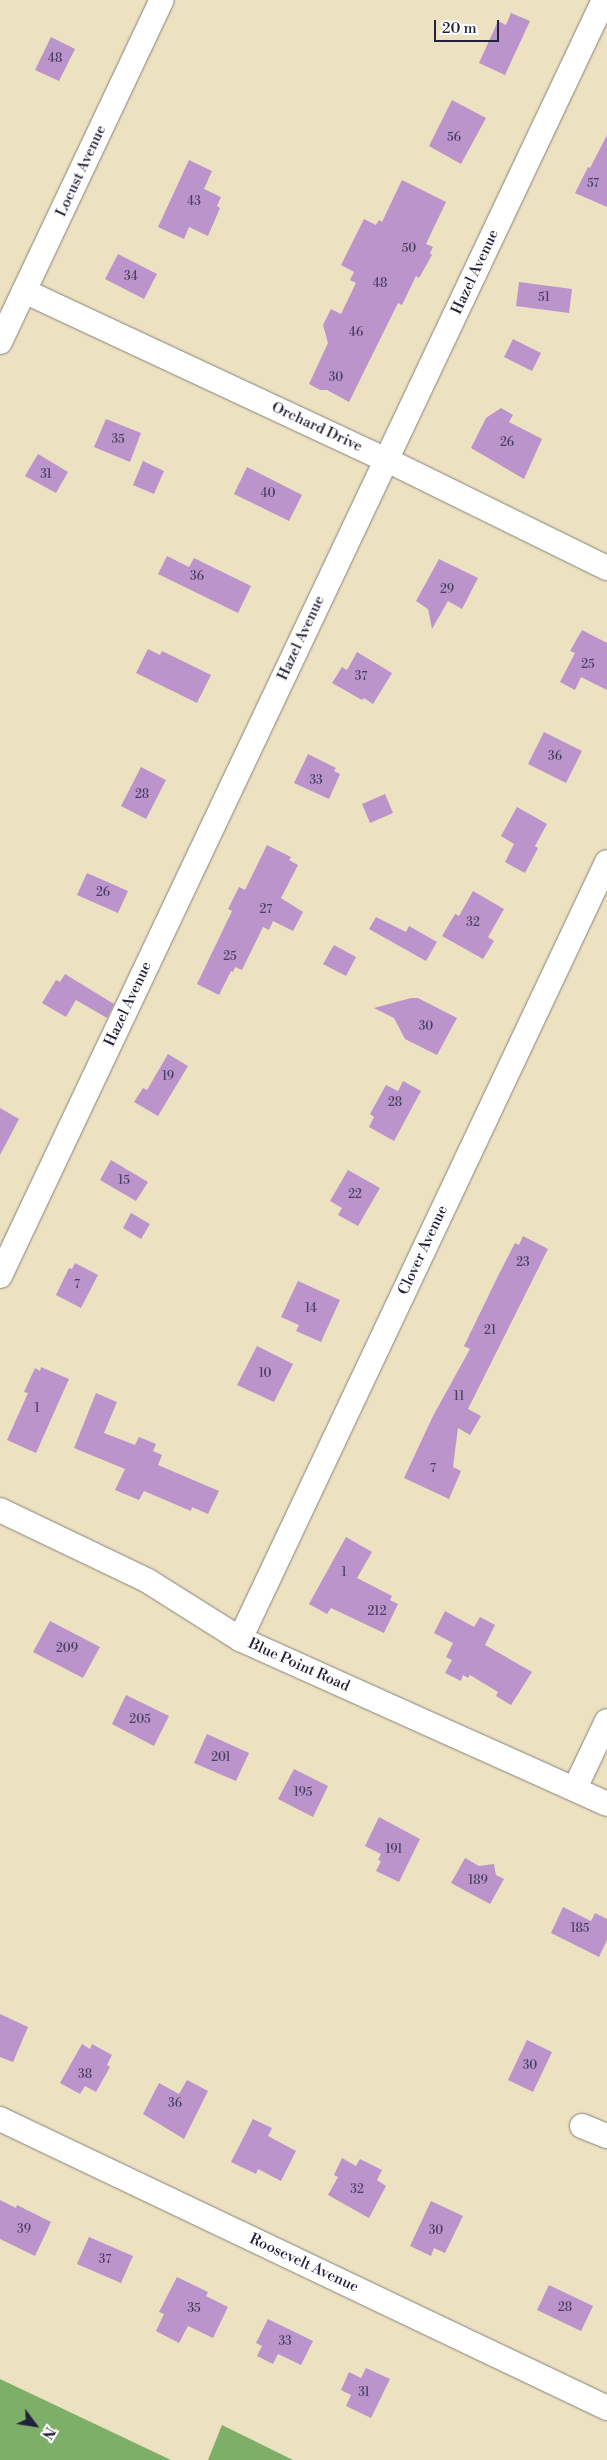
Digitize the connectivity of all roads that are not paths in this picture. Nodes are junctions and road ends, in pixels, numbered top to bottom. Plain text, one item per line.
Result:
1 (162, 0) edge
2 (604, 0) edge
3 (24, 291) junction
4 (0, 342) edge
5 (385, 459) junction
6 (607, 568) edge
7 (607, 862) edge
8 (0, 1276) edge
9 (0, 1510) edge
10 (240, 1639) junction
11 (607, 1721) edge
12 (576, 1788) junction
13 (607, 1804) edge
14 (0, 2119) edge
15 (582, 2126) dead end
16 (607, 2136) edge
17 (607, 2408) edge

1 - 3 street, Locust Avenue
2 - 5 street, Hazel Avenue
3 - 4 street, Locust Avenue
3 - 5 street, Orchard Drive
5 - 6 street, Orchard Drive
5 - 8 street, Hazel Avenue
7 - 10 street, Clover Avenue
9 - 10 street, Blue Point Road
10 - 12 street, Blue Point Road
11 - 12 street
12 - 13 street, Blue Point Road
14 - 17 street, Roosevelt Avenue
15 - 16 street

